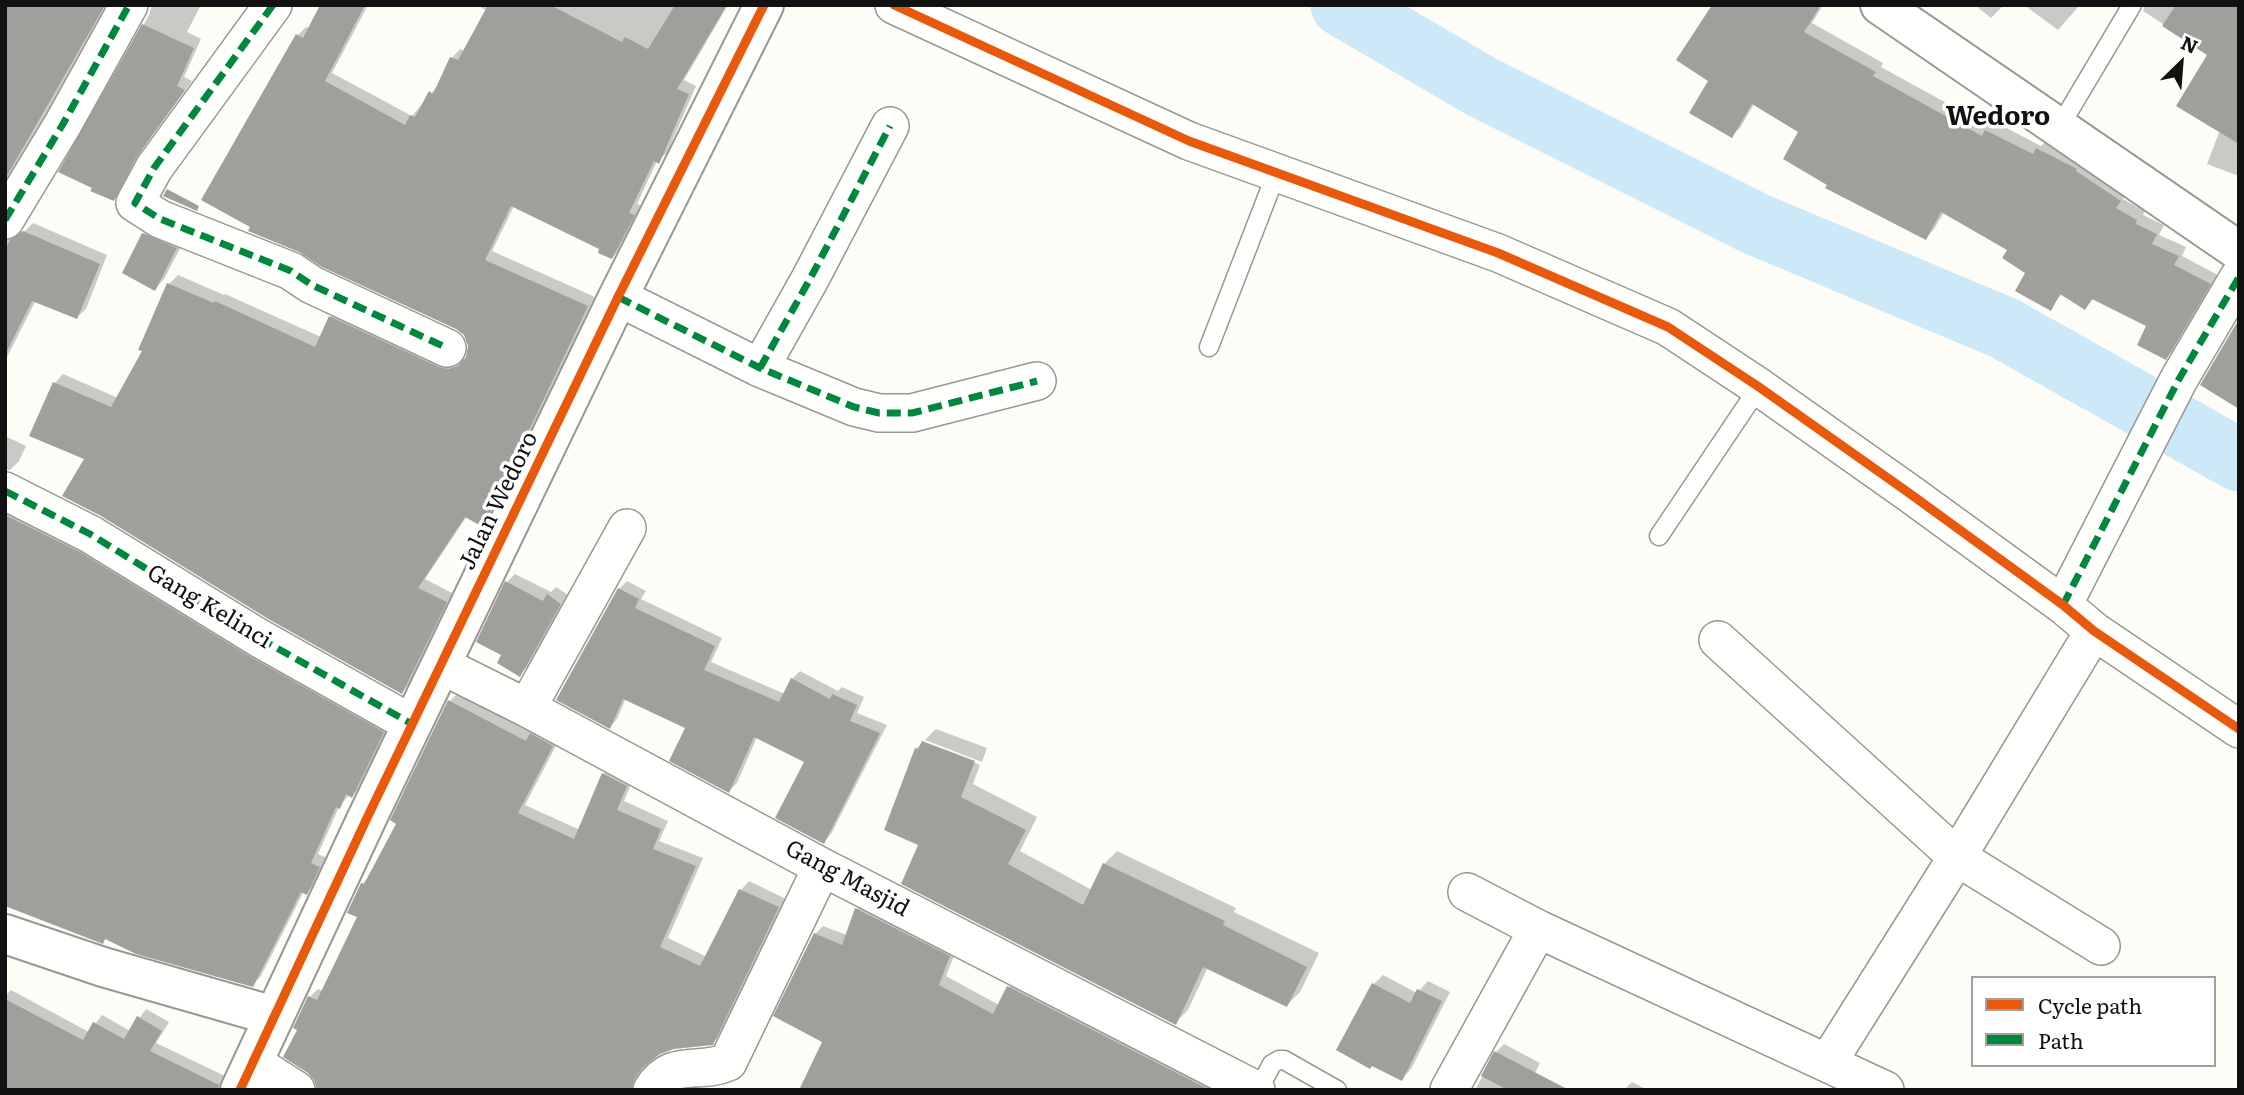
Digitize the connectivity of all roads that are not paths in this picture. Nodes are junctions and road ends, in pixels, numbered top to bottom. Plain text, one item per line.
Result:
1 (129, 5) edge
2 (273, 5) edge
3 (764, 5) edge
4 (894, 5) edge
5 (1880, 5) edge
6 (2132, 5) edge
7 (890, 126) dead end
8 (2060, 127) junction
9 (1276, 174) junction
10 (5, 220) edge
11 (2239, 251) edge
12 (2239, 277) edge
13 (618, 298) junction
14 (1209, 347) dead end
15 (447, 348) dead end
16 (760, 368) junction
17 (1037, 382) dead end
18 (1759, 387) junction
19 (5, 491) edge
20 (627, 528) dead end
21 (1659, 536) dead end
22 (2063, 605) junction
23 (2094, 631) junction
24 (1718, 640) dead end
25 (441, 665) junction
26 (527, 708) junction
27 (412, 724) junction
28 (2239, 729) edge
29 (1957, 857) junction
30 (822, 867) junction
31 (1467, 892) dead end
32 (1538, 929) junction
33 (5, 934) edge
34 (2101, 946) dead end
35 (274, 1016) junction
36 (1828, 1062) junction
37 (247, 1076) edge
38 (1458, 1087) edge
39 (296, 1090) edge
40 (652, 1090) edge
41 (1257, 1090) edge
42 (1337, 1090) edge
43 (1885, 1090) edge

1 - 10 street
2 - 15 street
3 - 13 street, Jalan Wedoro
4 - 9 street
5 - 8 street
6 - 8 lane
7 - 16 street
8 - 11 street
9 - 14 lane
9 - 18 street
12 - 22 street
13 - 16 street
13 - 25 street, Jalan Wedoro
16 - 17 street
18 - 21 lane
18 - 22 street
19 - 27 street, Gang Kelinci
20 - 26 street
22 - 23 street
23 - 28 street
23 - 29 street
24 - 29 street
25 - 26 street, Gang Masjid
25 - 27 street, Jalan Wedoro
26 - 30 street, Gang Masjid
27 - 35 street, Jalan Wedoro
29 - 34 street
29 - 36 street
30 - 40 street
30 - 41 street, Gang Masjid
31 - 32 street
32 - 36 street
32 - 38 street
33 - 35 street
35 - 37 street, Jalan Wedoro
36 - 43 street
37 - 39 street
41 - 42 lane

